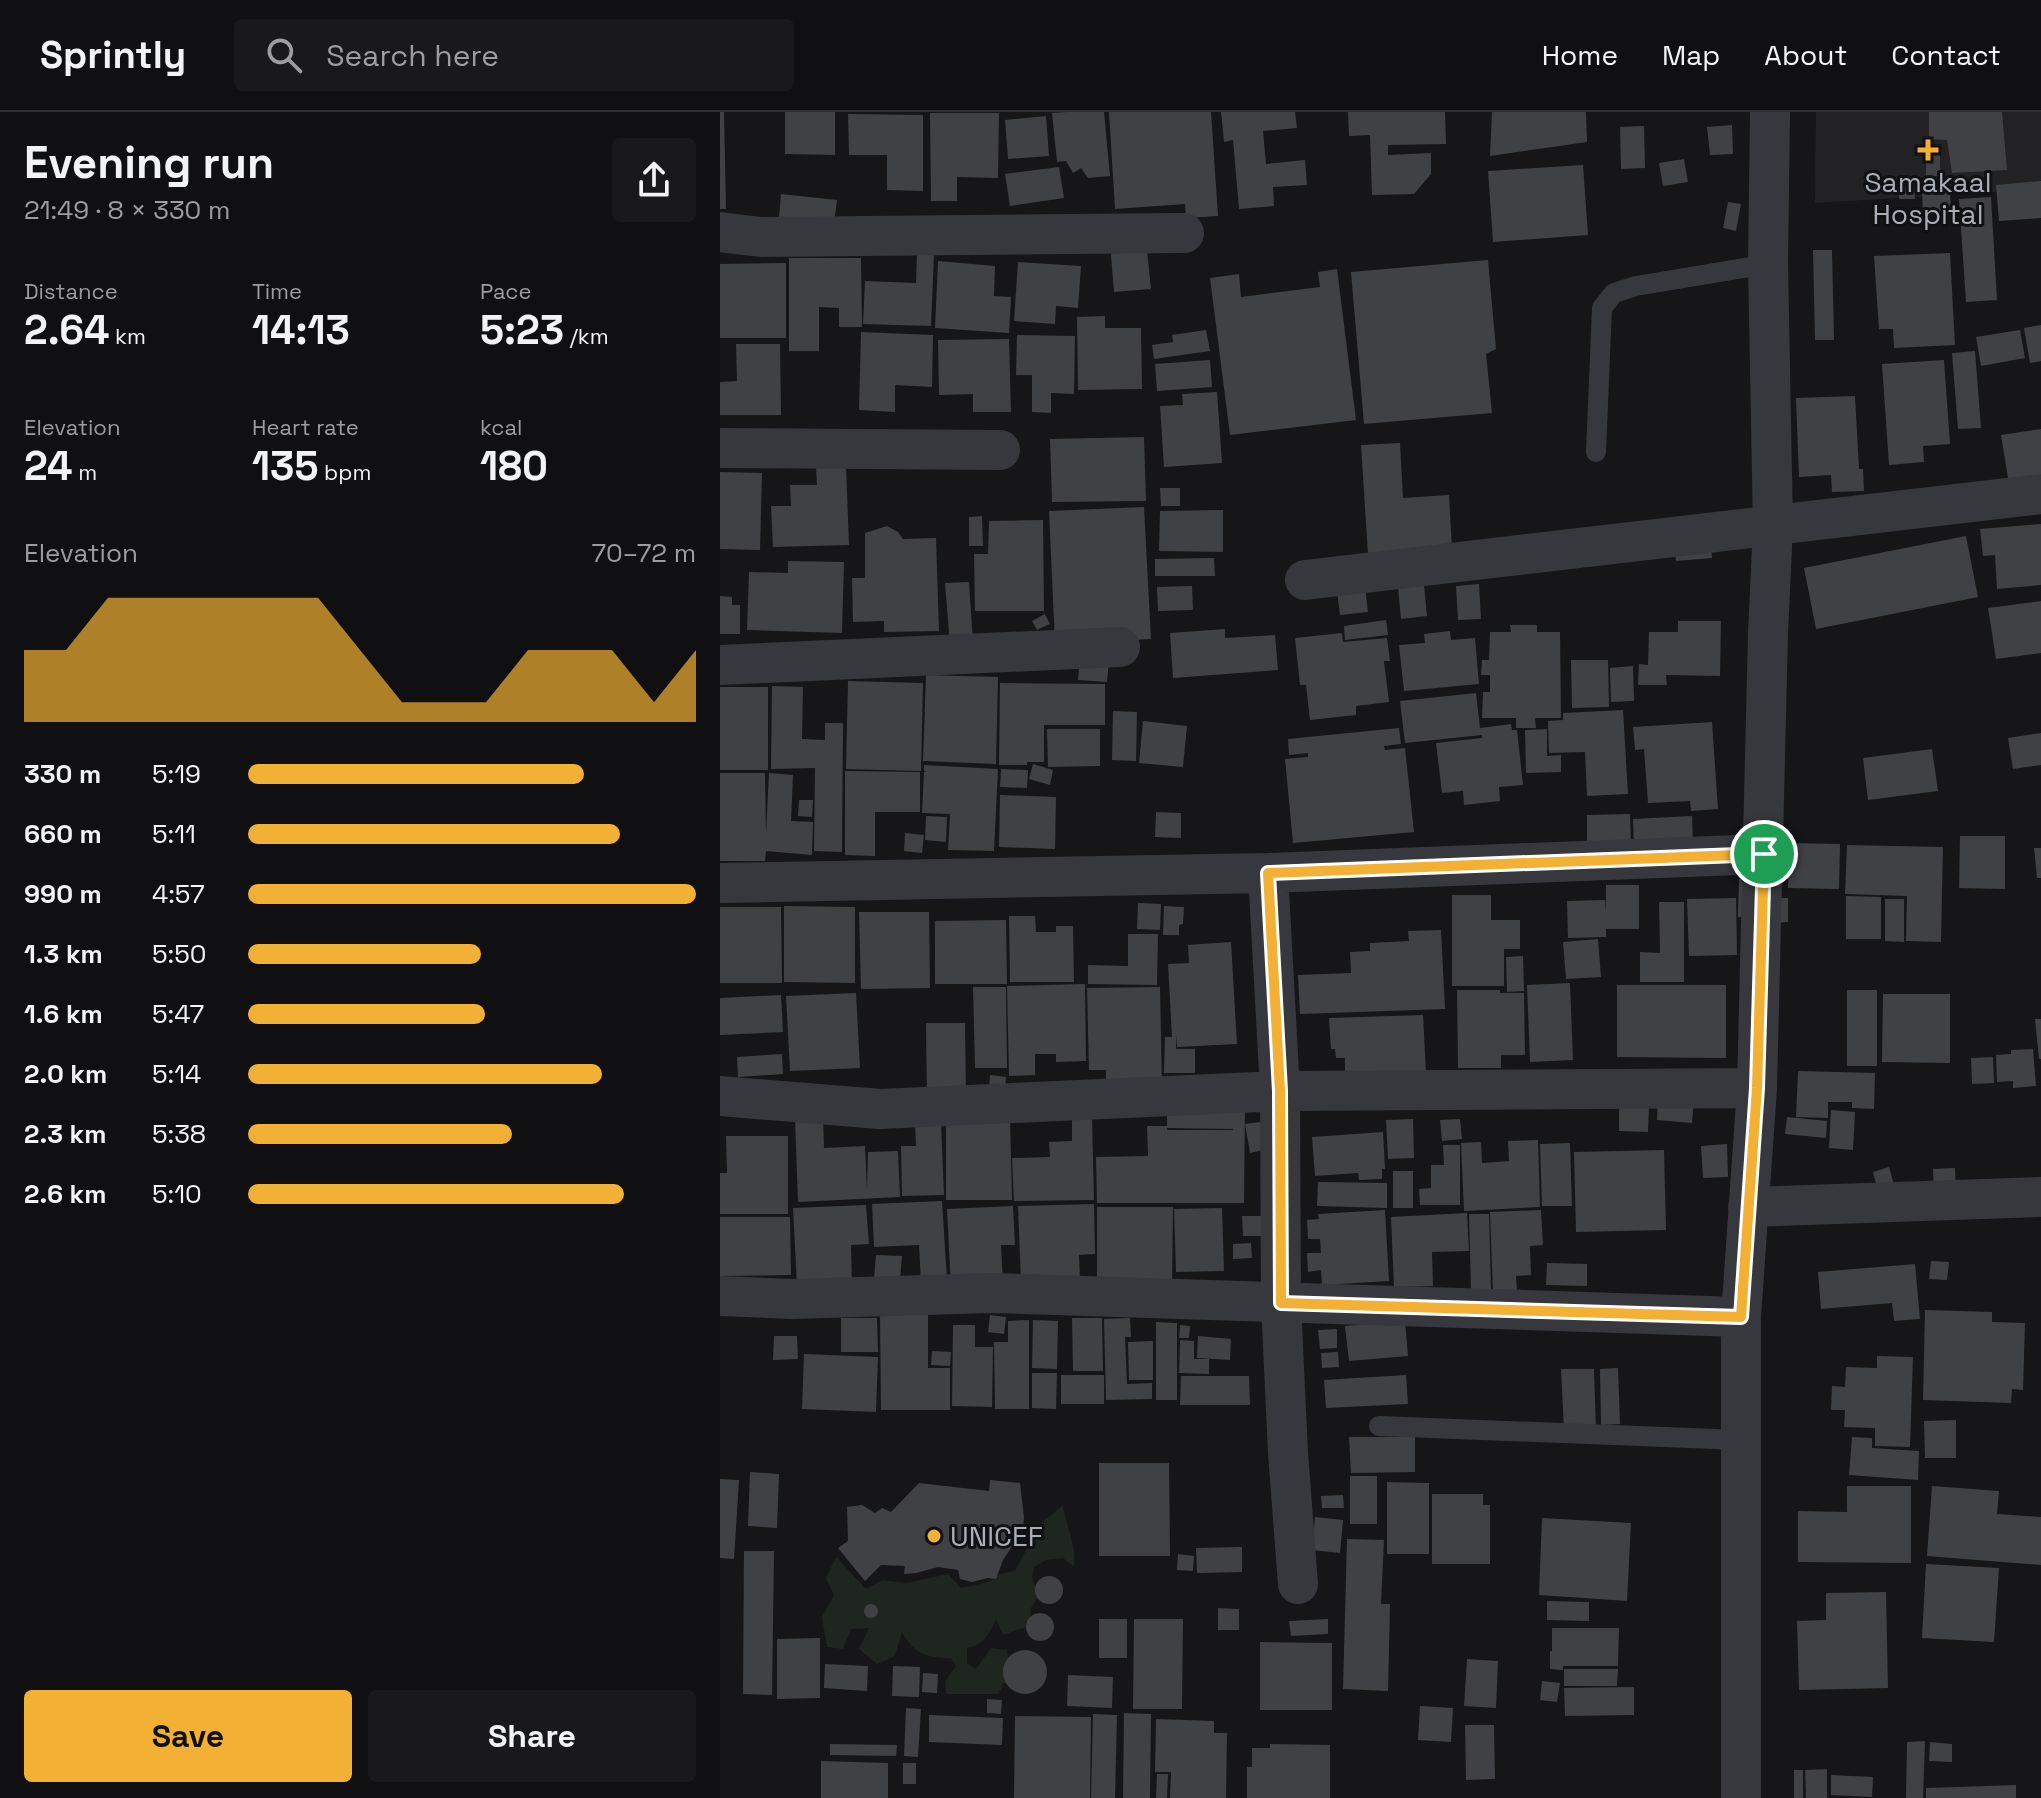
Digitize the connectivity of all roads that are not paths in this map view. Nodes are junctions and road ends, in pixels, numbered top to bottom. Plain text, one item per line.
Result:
1 (1770, 112) edge
2 (720, 232) edge
3 (1184, 233) dead end
4 (1768, 264) junction
5 (720, 448) edge
6 (1000, 450) dead end
7 (1596, 452) dead end
8 (2041, 494) edge
9 (1773, 526) junction
10 (1305, 580) dead end
11 (1120, 647) dead end
12 (720, 665) edge
13 (1764, 854) junction
14 (1268, 873) junction
15 (720, 883) edge
16 (1757, 1088) junction
17 (1280, 1091) junction
18 (720, 1096) edge
19 (2041, 1197) edge
20 (1748, 1207) junction
21 (720, 1296) edge
22 (1281, 1303) junction
23 (1741, 1317) junction
24 (1379, 1426) dead end
25 (1741, 1440) junction
26 (1298, 1584) dead end
27 (1741, 1798) edge

1 - 4 street
2 - 3 street
4 - 7 lane
4 - 9 street
5 - 6 street
8 - 9 street
9 - 10 street
9 - 13 street
11 - 12 street
13 - 14 street
13 - 16 street
14 - 15 street
14 - 17 street
16 - 17 street
16 - 20 street
17 - 18 street
17 - 22 street
19 - 20 street
20 - 23 street
21 - 22 street
22 - 23 street
22 - 26 street
23 - 25 street
24 - 25 lane
25 - 27 street

